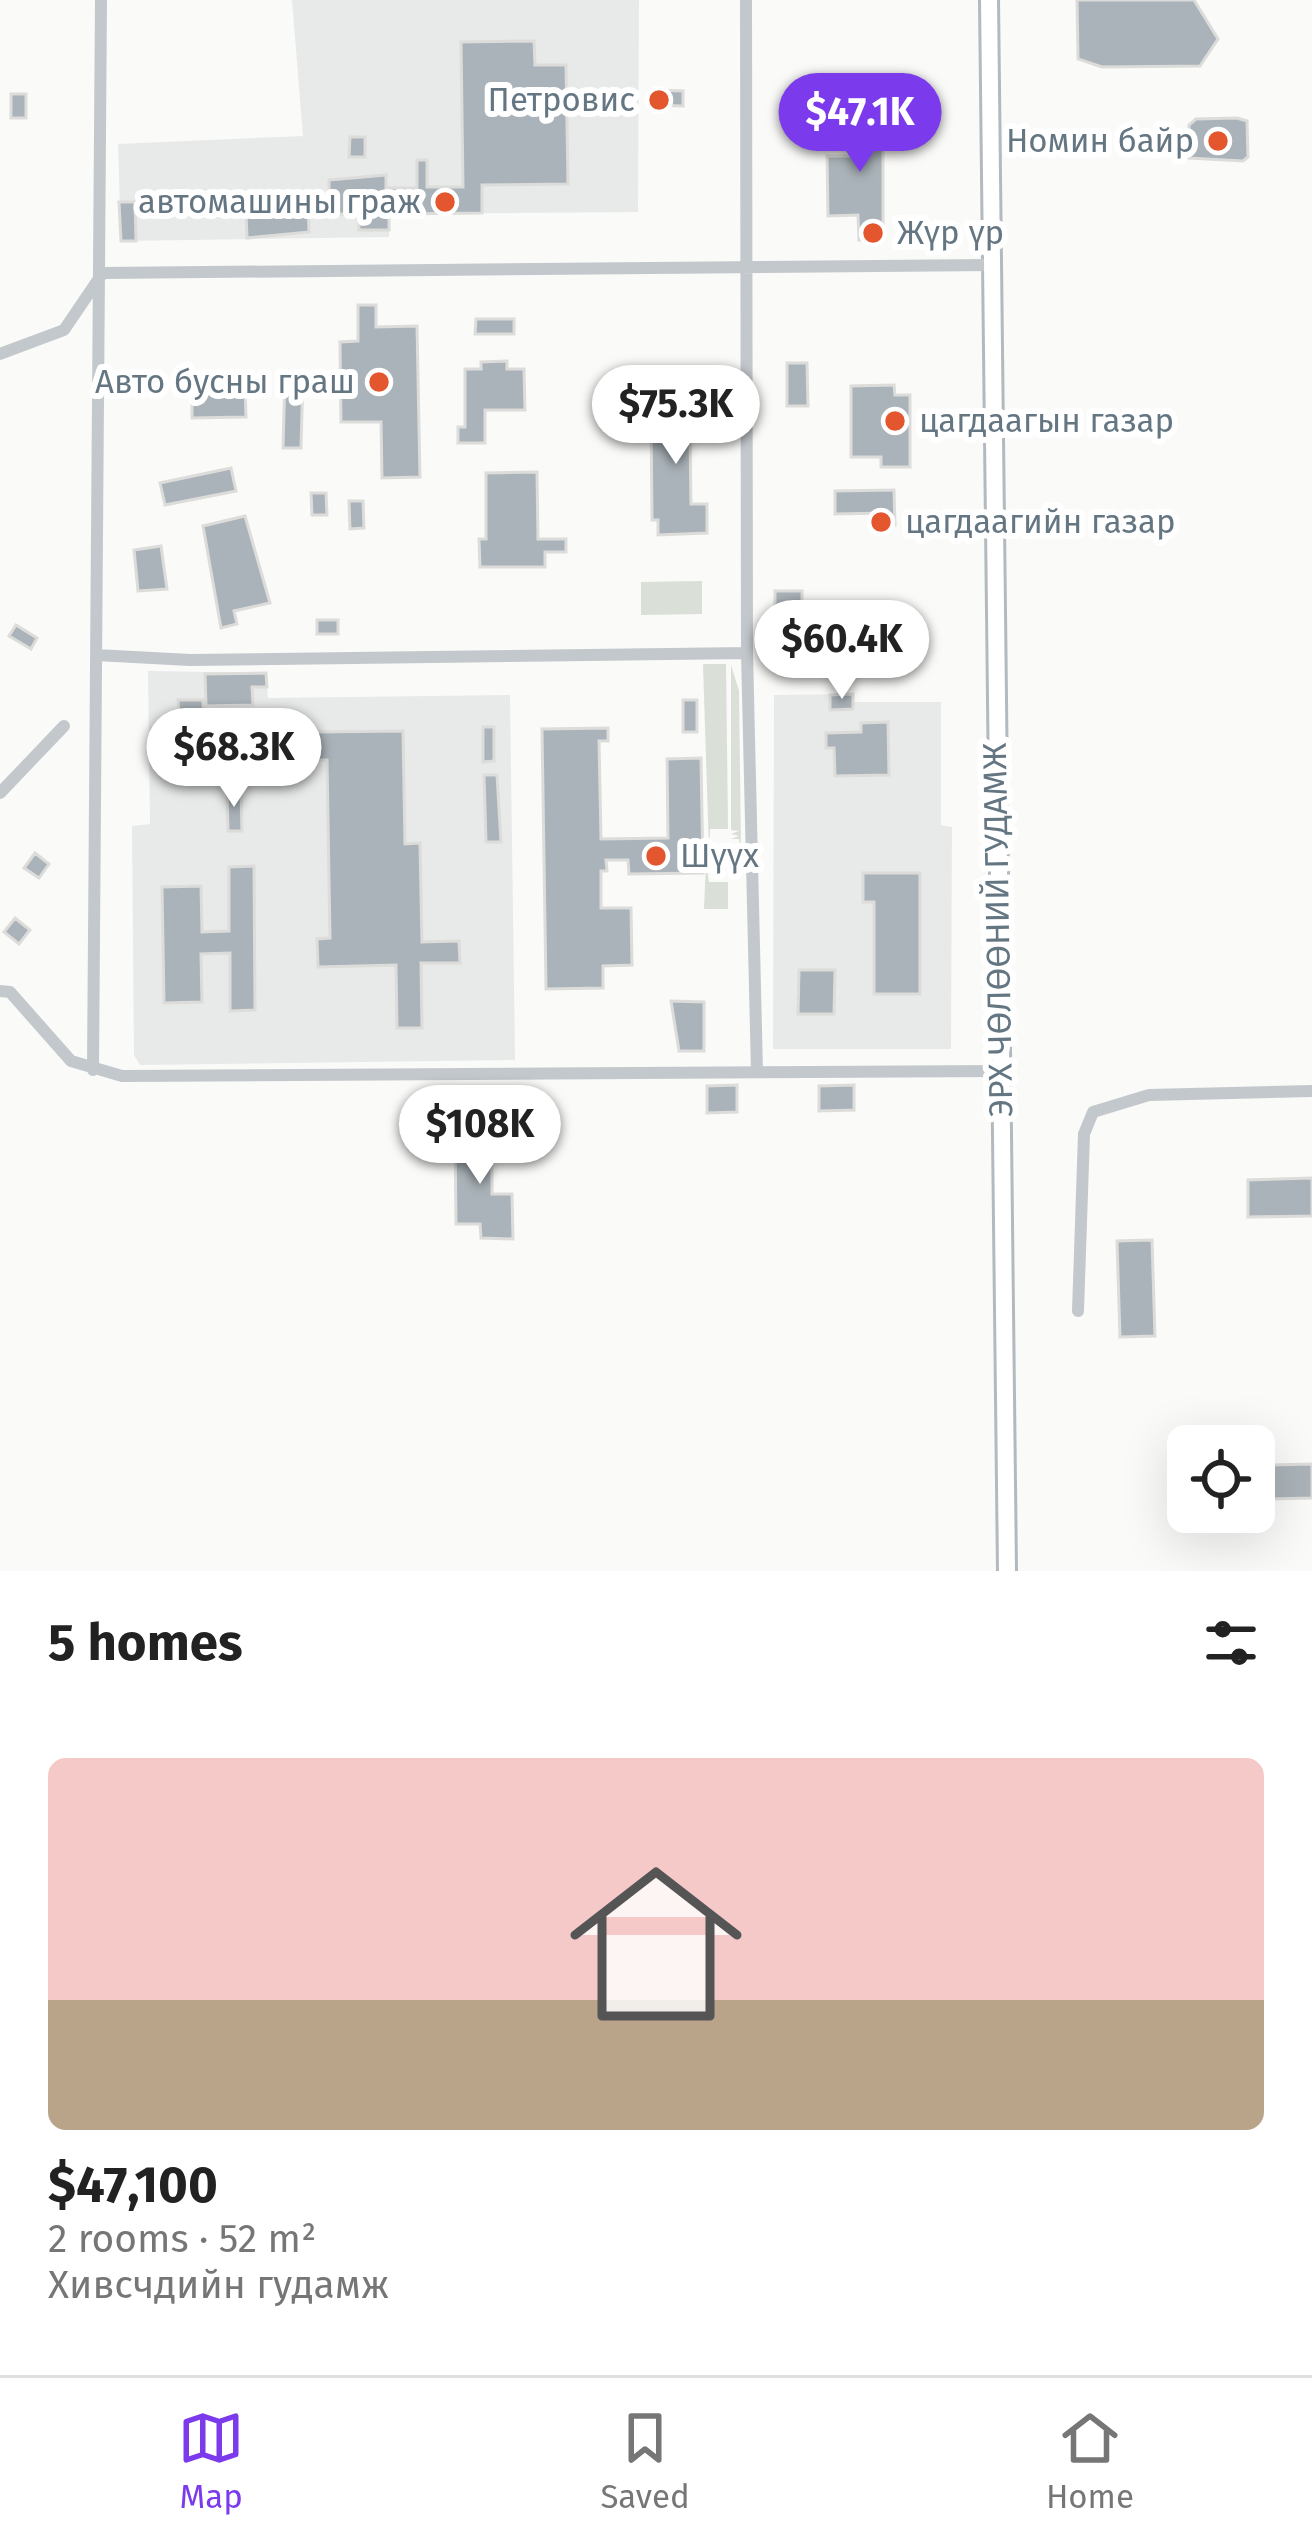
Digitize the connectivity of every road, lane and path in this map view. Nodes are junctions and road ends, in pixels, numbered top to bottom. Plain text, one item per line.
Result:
1 (101, 0) edge
2 (746, 0) edge
3 (989, 0) edge
4 (992, 265) junction
5 (750, 269) junction
6 (103, 273) junction
7 (0, 354) edge
8 (747, 653) junction
9 (97, 655) junction
10 (64, 726) dead end
11 (0, 793) edge
12 (0, 992) edge
13 (93, 1070) junction
14 (1000, 1071) junction
15 (758, 1072) junction
16 (1312, 1091) edge
17 (1078, 1311) dead end
18 (1007, 1571) edge

1 - 6 street
2 - 5 street
3 - 4 main road, ЭРХ ЧӨЛӨӨНИЙ ГУДАМЖ
4 - 5 street
4 - 14 main road, ЭРХ ЧӨЛӨӨНИЙ ГУДАМЖ
5 - 6 street
5 - 8 street
6 - 7 street
6 - 9 street
8 - 9 street
8 - 15 street
9 - 13 street
10 - 11 street
12 - 13 street
13 - 15 street
14 - 15 street
14 - 18 main road, ЭРХ ЧӨЛӨӨНИЙ ГУДАМЖ
16 - 17 street

